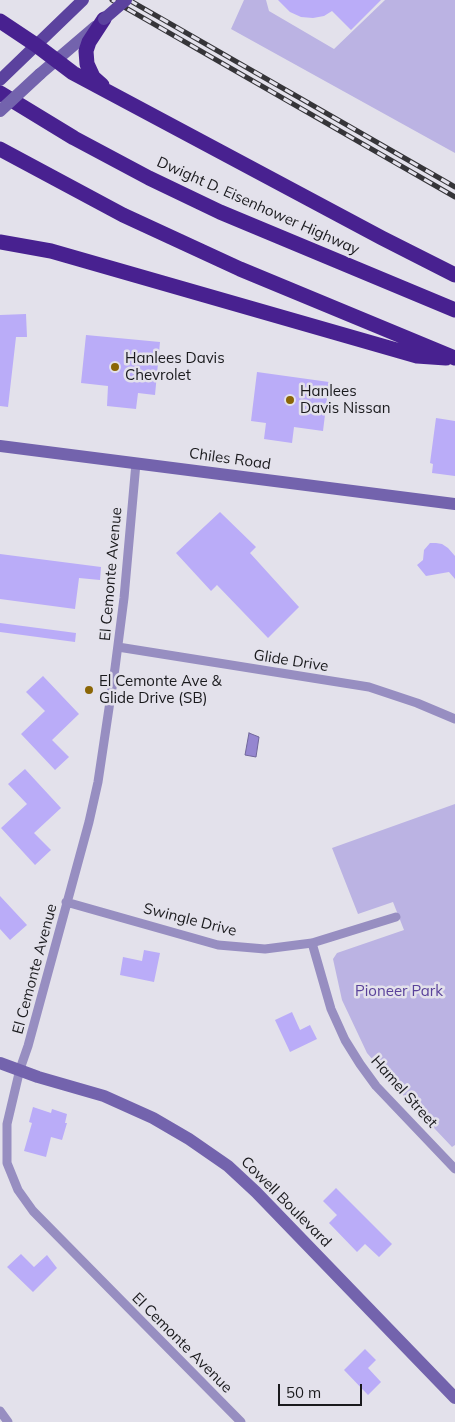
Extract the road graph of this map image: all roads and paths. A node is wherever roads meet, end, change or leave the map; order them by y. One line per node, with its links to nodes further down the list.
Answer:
1 (83, 0): 5 (main road)
2 (126, 0): 3 (main road, bridge)
3 (104, 19): 6 (highway)
4 (0, 21): 5 (highway)
5 (36, 45): 7 (highway); 8 (main road)
6 (80, 48): 7 (street); 10 (highway)
7 (55, 60): 10 (highway); 11 (street, bridge)
8 (0, 80)
9 (0, 93): 17 (highway, Dwight D. Eisenhower Highway)
10 (112, 94): 16 (highway)
11 (0, 111)
12 (0, 149): 14 (highway)
13 (0, 154): 14 (highway)
14 (27, 164): 18 (highway)
15 (0, 242): 18 (highway)
16 (455, 275)
17 (455, 310)
18 (455, 358)
19 (0, 446): 20 (street, Chiles Road)
20 (136, 463): 21 (street, Chiles Road); 22 (street, El Cemonte Avenue)
21 (455, 504)
22 (118, 647): 23 (street, Glide Drive); 24 (street, El Cemonte Avenue)
23 (455, 719)
24 (66, 902): 26 (street, Swingle Drive); 28 (street, El Cemonte Avenue)
25 (396, 917): 26 (street, Swingle Drive)
26 (312, 943): 29 (street, Hamel Street)
27 (0, 1063): 28 (street, Cowell Boulevard)
28 (20, 1069): 30 (street, Cowell Boulevard); 33 (street, El Cemonte Avenue)
29 (455, 1169)
30 (455, 1398)
31 (0, 1411): 32 (street)
32 (8, 1422)
33 (241, 1422)

